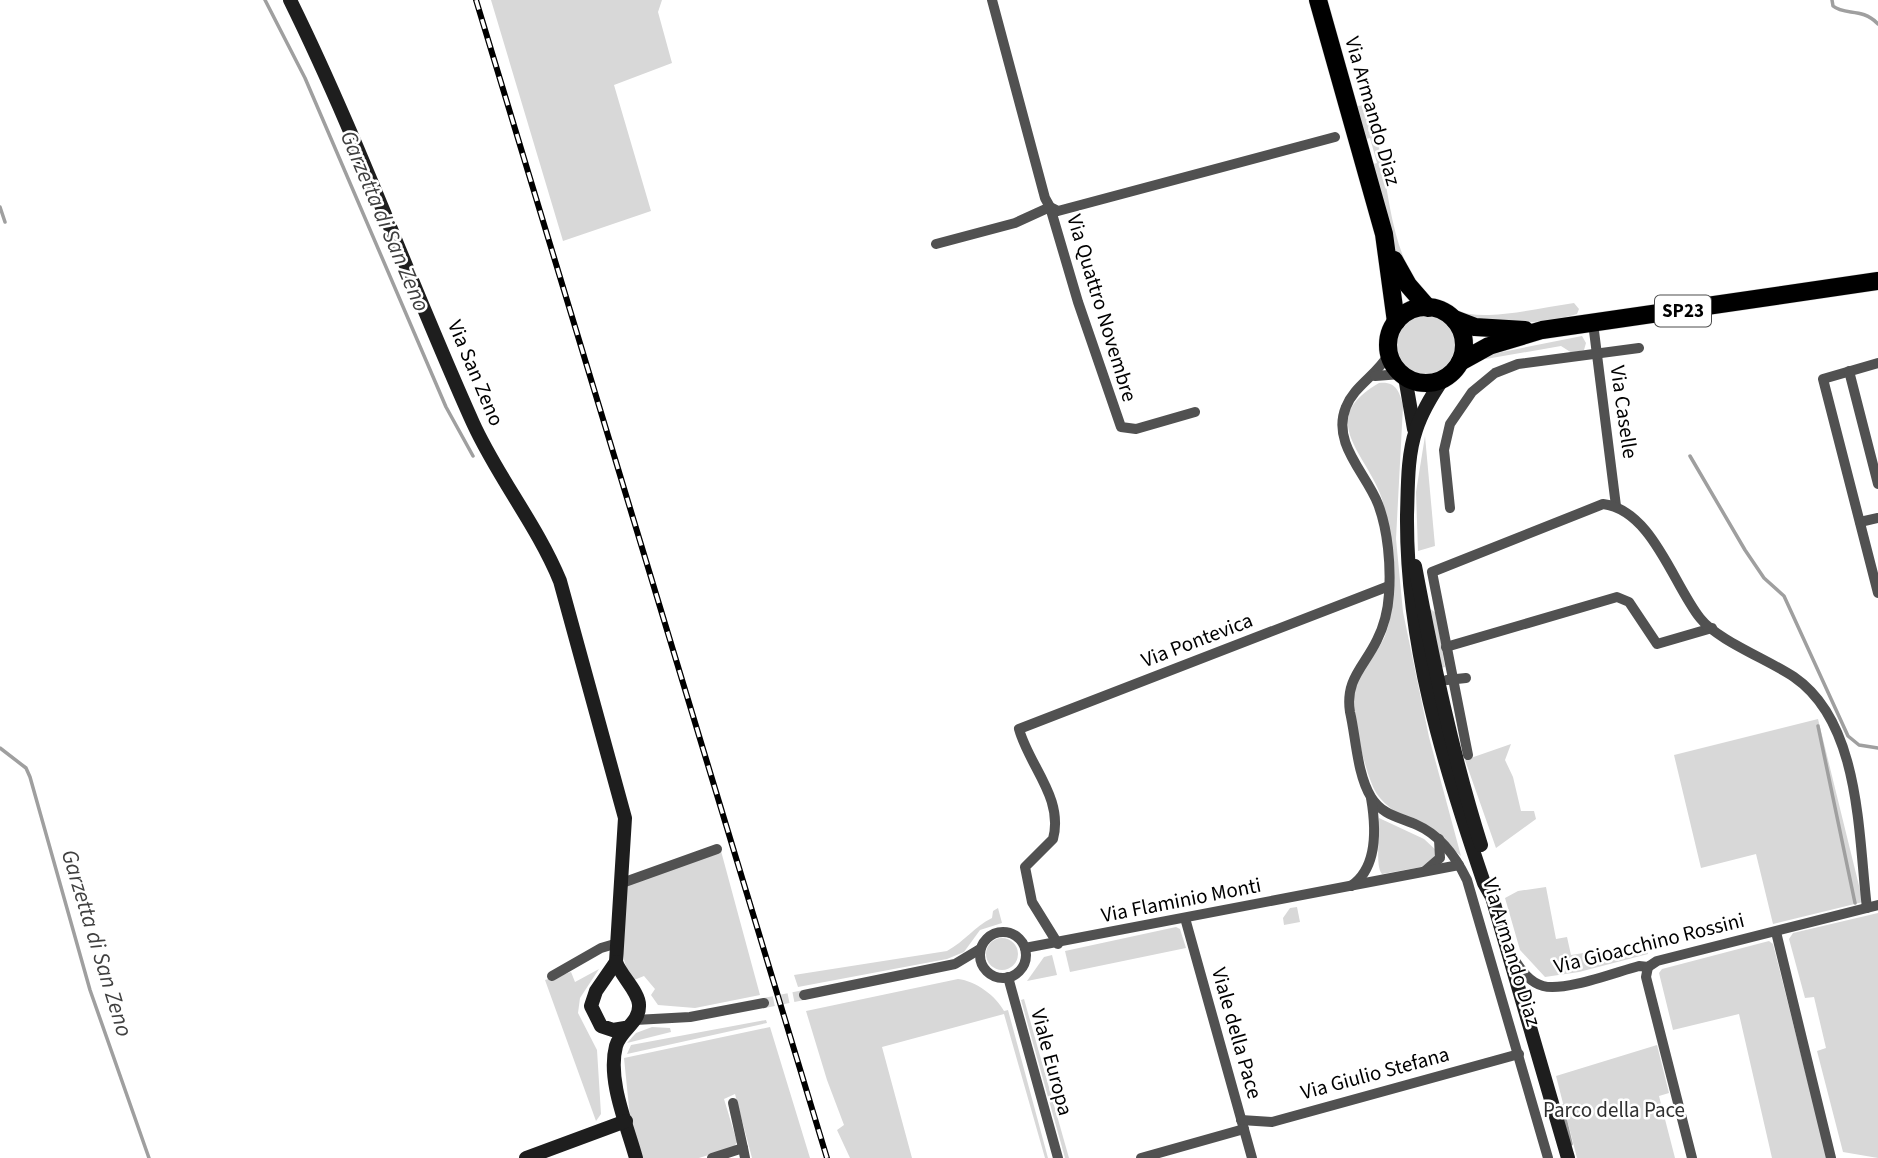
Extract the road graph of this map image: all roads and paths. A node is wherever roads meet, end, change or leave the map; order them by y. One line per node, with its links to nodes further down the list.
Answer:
1 (290, 0): 52 (street, Via San Zeno)
2 (992, 0): 5 (street, Via Quattro Novembre)
3 (1318, 0): 6 (main road, Via Armando Diaz)
4 (1335, 137): 5 (street, Via Quattro Novembre)
5 (1050, 207): 7 (street, Via Quattro Novembre); 25 (street, Via Quattro Novembre)
6 (1384, 234): 11 (main road, Via Armando Diaz); 13 (main road, Via Armando Diaz)
7 (936, 244)
8 (1878, 281): 10 (main road, SP23)
9 (1878, 291): 10 (main road, SP23)
10 (1823, 292): 14 (main road, SP23)
11 (1428, 307): 12 (main road); 13 (main road)
12 (1454, 320): 15 (main road, SP23); 19 (main road)
13 (1396, 322): 17 (main road)
14 (1593, 323): 15 (main road, SP23); 18 (street, Via Caselle)
15 (1542, 330): 19 (main road, SP23)
16 (1639, 348): 18 (street)
17 (1389, 354): 22 (main road); 23 (street)
18 (1597, 354): 28 (street, Via Caselle); 29 (street)
19 (1460, 362): 24 (main road)
20 (1878, 363): 21 (street)
21 (1849, 371): 27 (street); 31 (street)
22 (1403, 375): 23 (street); 24 (main road); 26 (street, Via Armando Diaz)
23 (1375, 376): 33 (street)
24 (1443, 379): 26 (street, Via Armando Diaz)
25 (1195, 412)
26 (1415, 434): 32 (street, Via Armando Diaz)
27 (1878, 484)
28 (1616, 506): 36 (street, Via Armando Diaz); 37 (street)
29 (1450, 508)
30 (1878, 518): 31 (street)
31 (1860, 522): 34 (street)
32 (1407, 523): 35 (street, Via Armando Diaz); 39 (street, Via Armando Diaz)
33 (1389, 586): 43 (street); 59 (street, Via Pontevica)
34 (1878, 593)
35 (1421, 596): 36 (street); 41 (street, Via Armando Diaz)
36 (1439, 608): 38 (street, Via Armando Diaz)
37 (1712, 628): 38 (street); 55 (street)
38 (1446, 647): 41 (street, Via Armando Diaz)
39 (1420, 662): 41 (street, Via Armando Diaz); 54 (street, Via Armando Diaz)
40 (1466, 678): 41 (street)
41 (1444, 681): 42 (street, Via Armando Diaz); 54 (street, Via Armando Diaz)
42 (1468, 755)
43 (1370, 796): 44 (street, Via Armando Diaz); 45 (street)
44 (1387, 813): 45 (street); 46 (street, Via Armando Diaz)
45 (1373, 817): 49 (street)
46 (1439, 839): 48 (street, Via Armando Diaz); 50 (street)
47 (717, 849): 52 (street)
48 (1459, 865): 50 (street, Via Flaminio Monti); 78 (street, Via Armando Diaz)
49 (1367, 869): 51 (street); 53 (street)
50 (1422, 873): 51 (street, Via Flaminio Monti)
51 (1383, 882): 53 (street, Via Flaminio Monti)
52 (622, 883): 58 (street, Via San Zeno)
53 (1345, 889): 56 (street, Via Flaminio Monti)
54 (1492, 897): 61 (street, Via Armando Diaz)
55 (1873, 907): 57 (street, Via Gioacchino Rossini)
56 (1185, 918): 59 (street, Via Flaminio Monti); 81 (street, Viale della Pace)
57 (1776, 932): 66 (street, Via Gioacchino Rossini); 92 (street, Via Gioacchino Rossini)
58 (618, 943): 63 (street, Via San Zeno); 67 (street)
59 (1058, 944): 60 (street, Via Flaminio Monti)
60 (1025, 948): 62 (street); 68 (street)
61 (1507, 948): 66 (street, Via Gioacchino Rossini); 90 (street, Via Armando Diaz)
62 (980, 949): 64 (street); 65 (street)
63 (616, 962): 69 (street); 70 (street)
64 (955, 964): 65 (street); 71 (street)
65 (983, 967): 68 (street)
66 (1648, 967): 91 (street)
67 (552, 976)
68 (1008, 977): 86 (street, Viale Europa)
69 (627, 985): 70 (street); 72 (street)
70 (601, 986): 76 (street)
71 (804, 995)
72 (639, 999): 74 (street); 75 (street)
73 (764, 1003): 74 (street)
74 (662, 1016): 75 (street)
75 (630, 1024): 76 (street); 77 (street)
76 (601, 1026): 77 (street)
77 (615, 1049): 80 (street)
78 (1519, 1054): 81 (street, Via Giulio Stefana); 89 (street, Via Armando Diaz)
79 (733, 1103): 82 (street)
80 (626, 1121): 83 (street); 84 (street)
81 (1243, 1124): 87 (street, Via Giulio Stefana); 88 (street, Viale della Pace)
82 (744, 1153): 85 (street)
83 (526, 1158)
84 (636, 1158)
85 (712, 1158)
86 (1058, 1158)
87 (1141, 1158)
88 (1252, 1158)
89 (1548, 1158)
90 (1568, 1158)
91 (1692, 1158)
92 (1832, 1158)

